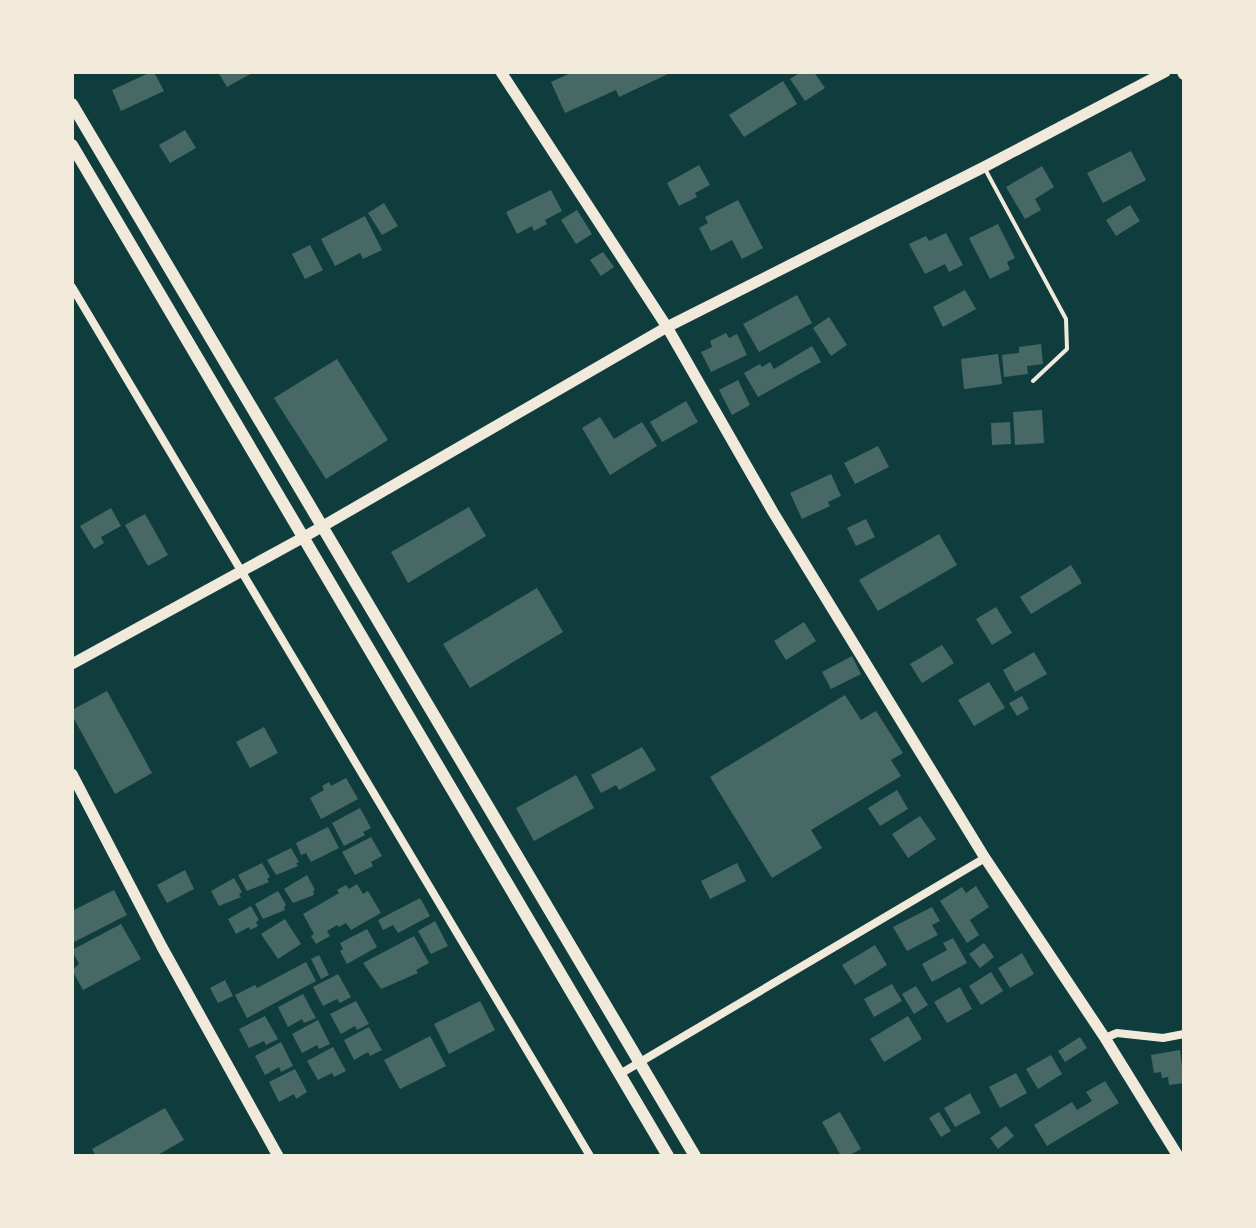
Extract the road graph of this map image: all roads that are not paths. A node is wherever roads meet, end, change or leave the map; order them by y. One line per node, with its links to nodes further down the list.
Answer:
1 (501, 72): 7 (street)
2 (1165, 72): 5 (street)
3 (72, 104): 9 (main road)
4 (72, 145): 10 (main road)
5 (984, 167): 7 (street); 8 (lane)
6 (72, 287): 11 (street)
7 (667, 327): 9 (street); 14 (street)
8 (1033, 381)
9 (323, 525): 10 (street); 17 (main road)
10 (304, 537): 11 (street); 18 (main road)
11 (240, 571): 12 (street); 20 (street)
12 (72, 664)
13 (72, 774): 19 (street)
14 (985, 858): 16 (street); 17 (street)
15 (1184, 1034): 16 (street)
16 (1105, 1038): 23 (street)
17 (640, 1063): 18 (street); 22 (main road)
18 (620, 1074): 21 (main road)
19 (278, 1156)
20 (590, 1156)
21 (668, 1156)
22 (695, 1156)
23 (1178, 1156)

